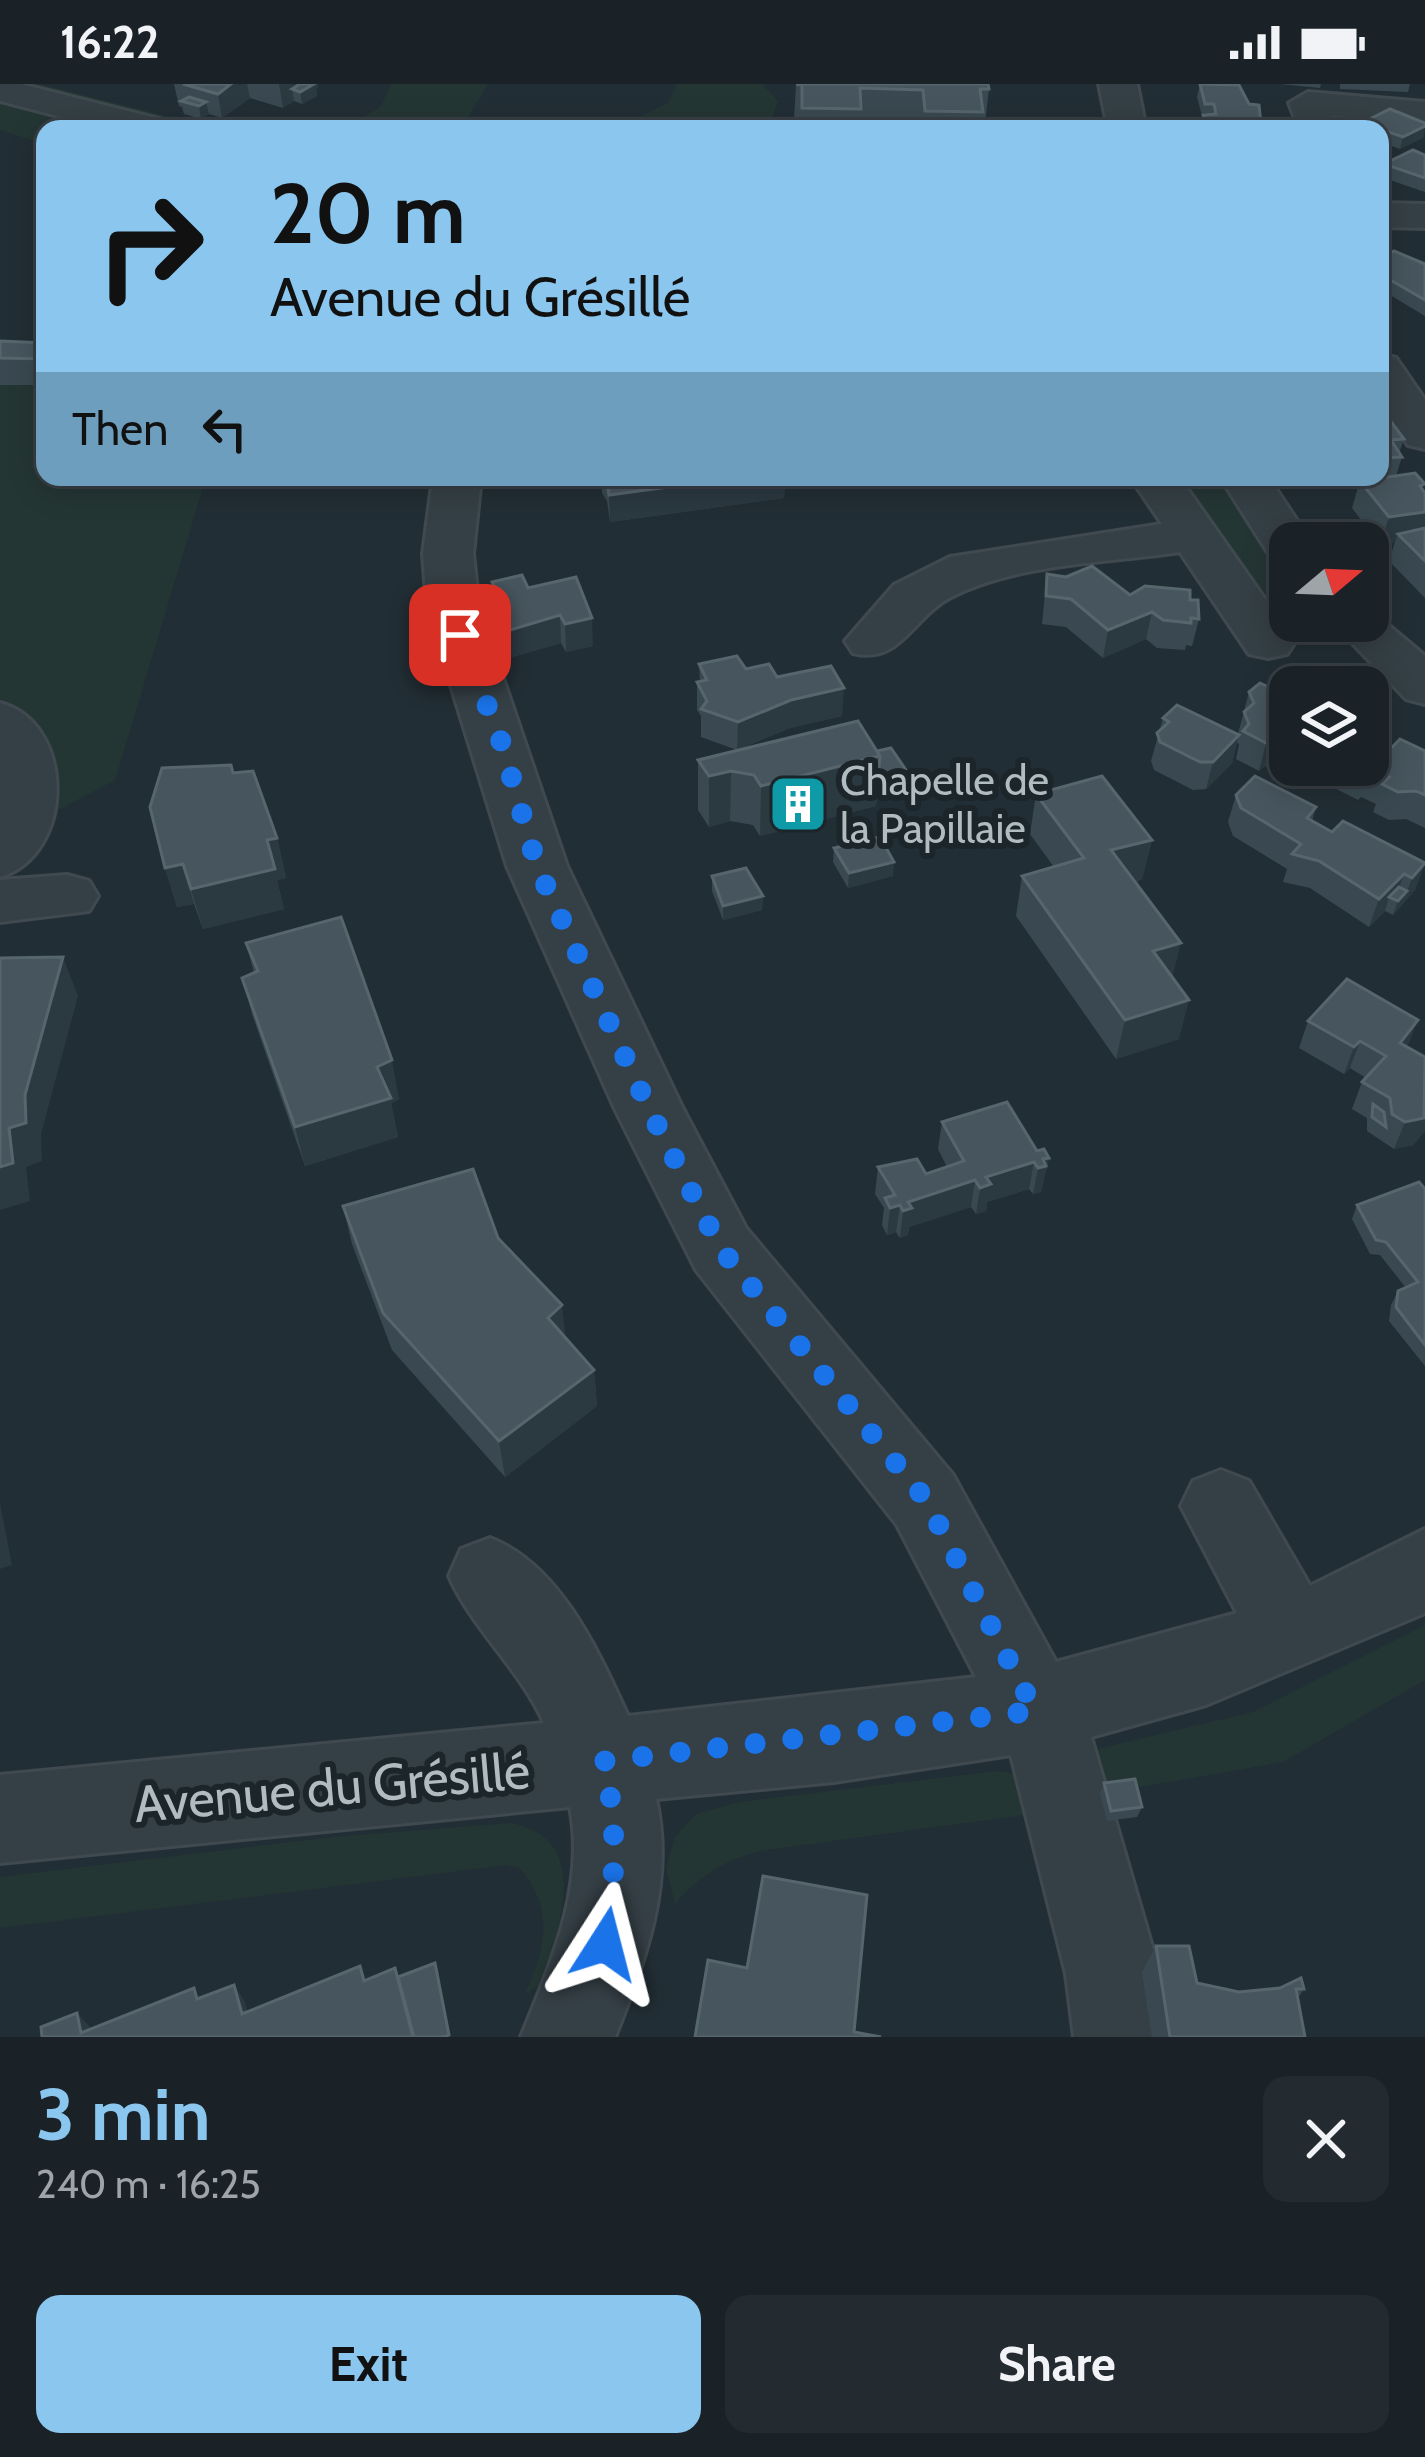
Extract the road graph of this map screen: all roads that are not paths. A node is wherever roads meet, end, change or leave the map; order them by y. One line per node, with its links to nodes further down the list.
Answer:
1 (1118, 84): 5 (street)
2 (0, 89): 4 (street)
3 (1421, 112): 6 (street)
4 (119, 120)
5 (1125, 120)
6 (1314, 120)
7 (1389, 214): 8 (street)
8 (1425, 216)
9 (1389, 381): 10 (street)
10 (1425, 434)
11 (456, 486): 28 (street)
12 (1160, 486): 15 (street)
13 (1250, 486): 14 (street)
14 (1273, 522)
15 (1191, 535): 16 (street); 17 (street)
16 (872, 641)
17 (1268, 642)
18 (1379, 642): 19 (street)
19 (1425, 687)
20 (0, 721): 21 (street)
21 (0, 856)
22 (67, 896): 23 (street)
23 (0, 901)
24 (1221, 1506): 27 (street)
25 (1425, 1567): 27 (street, Avenue du Grésillé)
26 (490, 1576): 29 (street)
27 (1292, 1633): 28 (street, Avenue du Grésillé)
28 (1035, 1711): 29 (street, Avenue du Grésillé); 32 (street)
29 (604, 1761): 30 (street, Avenue du Grésillé); 31 (street)
30 (0, 1819)
31 (568, 2037)
32 (1121, 2037)

